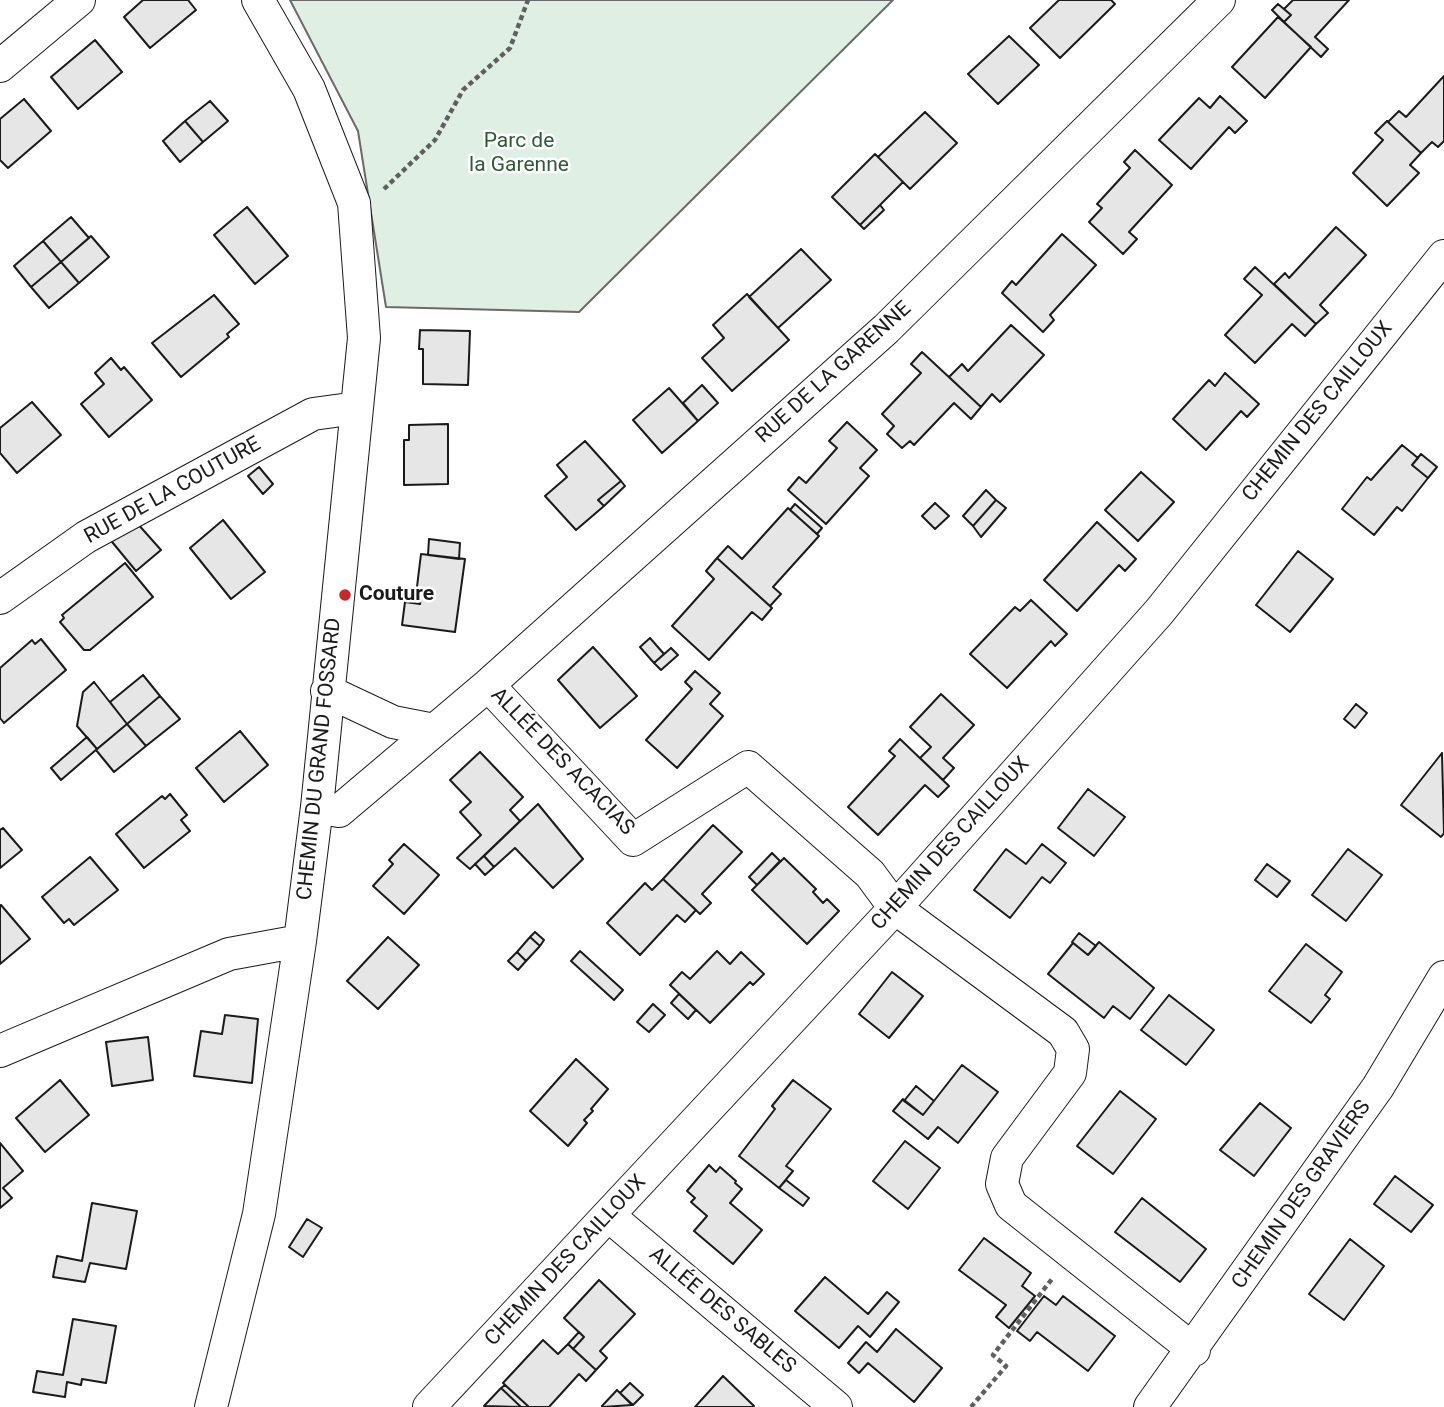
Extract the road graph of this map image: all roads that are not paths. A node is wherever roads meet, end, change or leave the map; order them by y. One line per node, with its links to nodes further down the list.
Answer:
1 (79, 0): 4 (street)
2 (258, 0): 6 (street, CHEMIN DU GRAND FOSSARD)
3 (1219, 0): 8 (street, RUE DE LA GARENNE)
4 (0, 66)
5 (1444, 256): 12 (street, CHEMIN DES CAILLOUX)
6 (357, 408): 7 (street, RUE DE LA COUTURE); 9 (street, CHEMIN DU GRAND FOSSARD)
7 (0, 598)
8 (488, 685): 10 (street, RUE DE LA GARENNE); 12 (street, ALLÉE DES ACACIAS)
9 (327, 691): 10 (street); 11 (street, CHEMIN DU GRAND FOSSARD)
10 (434, 730): 11 (street, RUE DE LA GARENNE)
11 (317, 807): 13 (street, CHEMIN DU GRAND FOSSARD)
12 (895, 908): 16 (street, CHEMIN DES CAILLOUX); 17 (street)
13 (300, 941): 15 (street); 18 (street, CHEMIN DU GRAND FOSSARD)
14 (1444, 976): 17 (street, CHEMIN DES GRAVIERS)
15 (0, 1051)
16 (609, 1216): 19 (street, CHEMIN DES CAILLOUX); 20 (street, ALLÉE DES SABLES)
17 (1194, 1350): 21 (street, CHEMIN DES GRAVIERS)
18 (211, 1407)
19 (429, 1407)
20 (836, 1407)
21 (1150, 1407)

